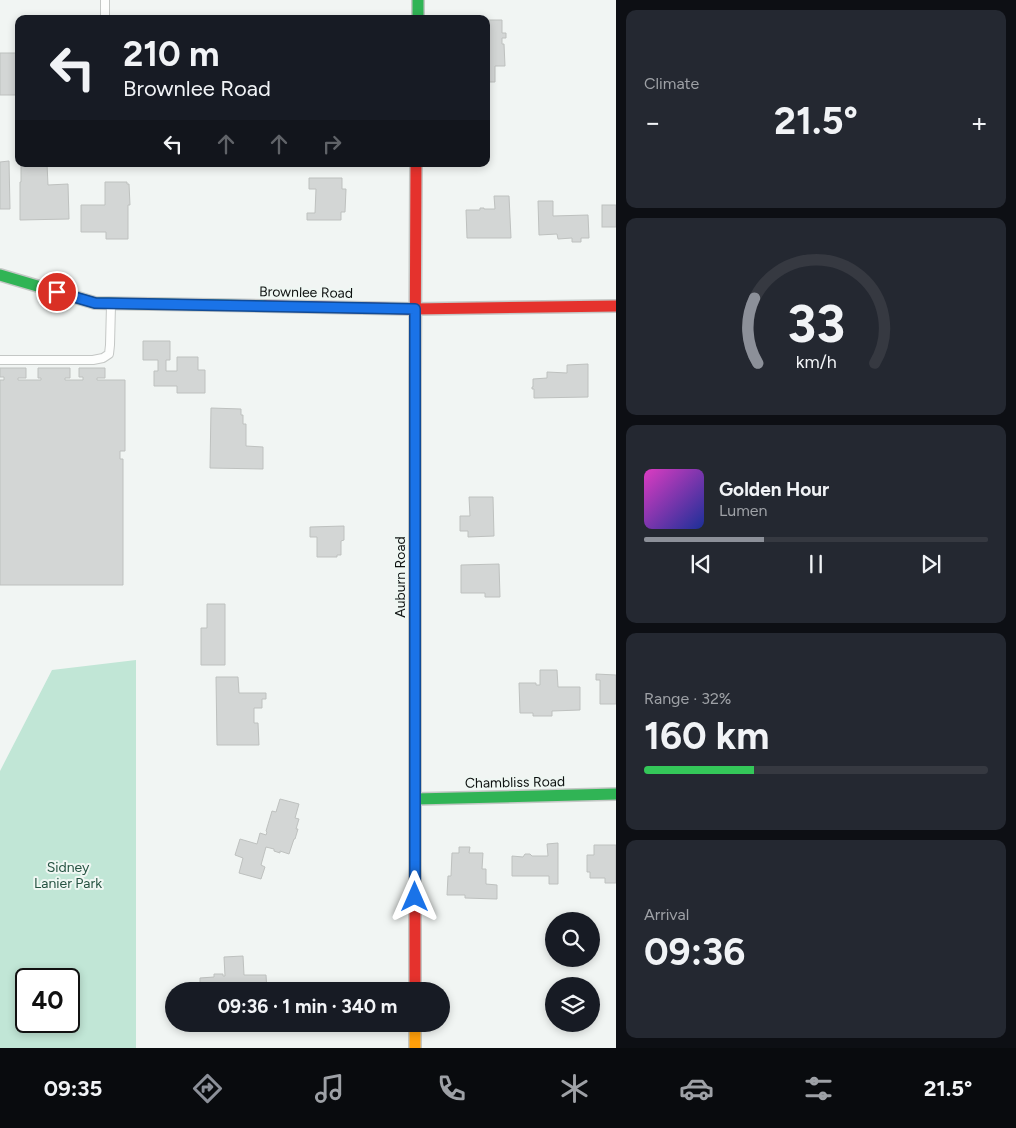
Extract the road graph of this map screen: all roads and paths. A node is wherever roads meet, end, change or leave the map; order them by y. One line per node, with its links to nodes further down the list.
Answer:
1 (105, 0): 3 (lane)
2 (418, 0): 4 (street)
3 (105, 15)
4 (418, 15)
5 (416, 167): 9 (street, Auburn Road)
6 (0, 275): 7 (street, Brownlee Road)
7 (111, 303): 9 (street, Brownlee Road); 10 (lane)
8 (616, 306): 9 (street, Brownlee Road)
9 (415, 309): 12 (street, Auburn Road)
10 (0, 360)
11 (616, 794): 12 (street, Chambliss Road)
12 (415, 799): 13 (street, Auburn Road)
13 (415, 982)
14 (415, 1032): 15 (street)
15 (415, 1048)

